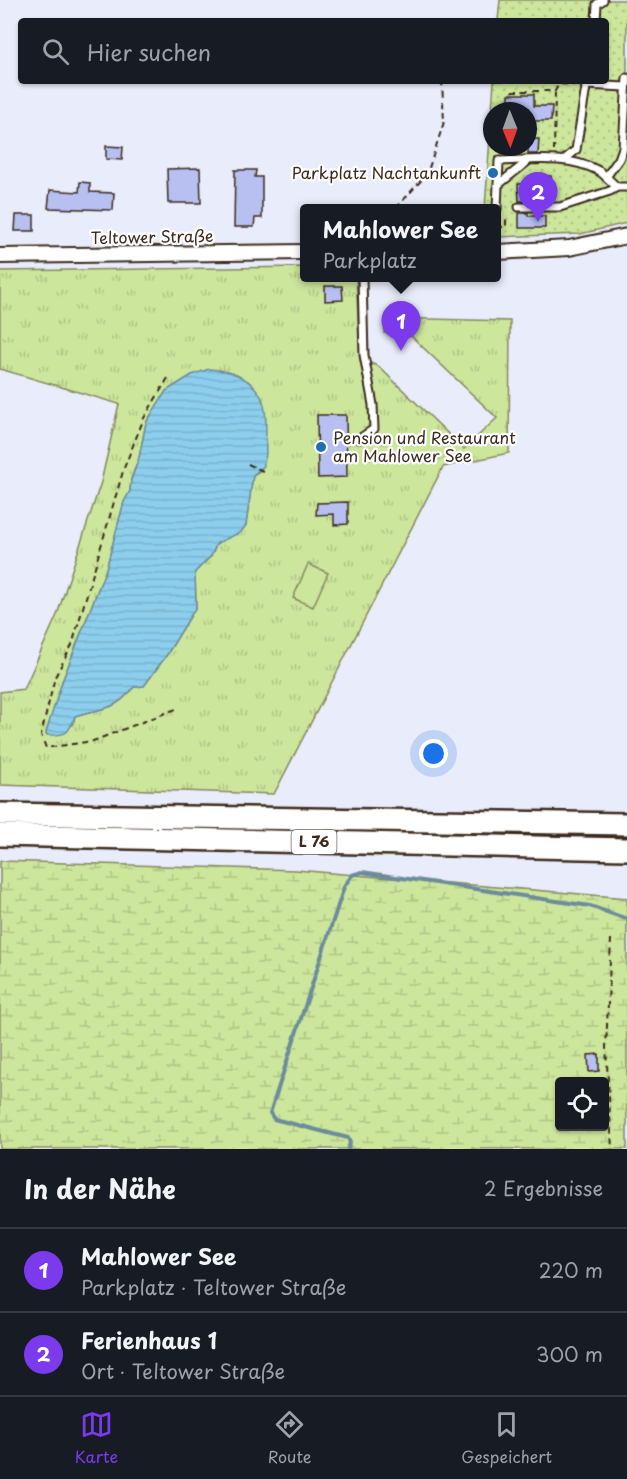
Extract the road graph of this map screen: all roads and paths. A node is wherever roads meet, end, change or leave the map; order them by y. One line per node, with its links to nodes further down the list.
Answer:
1 (603, 0): 2 (lane)
2 (596, 18)
3 (627, 78): 8 (lane)
4 (442, 84): 19 (path)
5 (559, 84): 10 (path)
6 (586, 84): 14 (lane)
7 (596, 84): 8 (lane)
8 (626, 87): 11 (lane)
9 (512, 91): 10 (path)
10 (555, 91): 12 (path)
11 (626, 107): 15 (lane)
12 (554, 153)
13 (528, 160): 14 (lane); 16 (lane); 16 (lane)
14 (564, 160): 15 (lane)
15 (606, 177): 17 (lane)
16 (498, 185): 20 (lane)
17 (617, 187): 18 (lane); 21 (lane)
18 (627, 187)
19 (400, 204)
20 (497, 204)
21 (519, 207)
22 (506, 216): 23 (path)
23 (501, 227)
24 (627, 236): 26 (street)
25 (300, 252): 27 (street, Teltower Straße)
26 (501, 252)
27 (0, 256)
28 (362, 282): 30 (lane)
29 (168, 378): 33 (path)
30 (359, 439)
31 (248, 464): 32 (path)
32 (265, 472)
33 (176, 709)
34 (0, 814): 35 (main road, L 76)
35 (627, 824)
36 (0, 835): 37 (main road, L 76)
37 (627, 849)
38 (611, 939): 39 (path)
39 (612, 1149)

